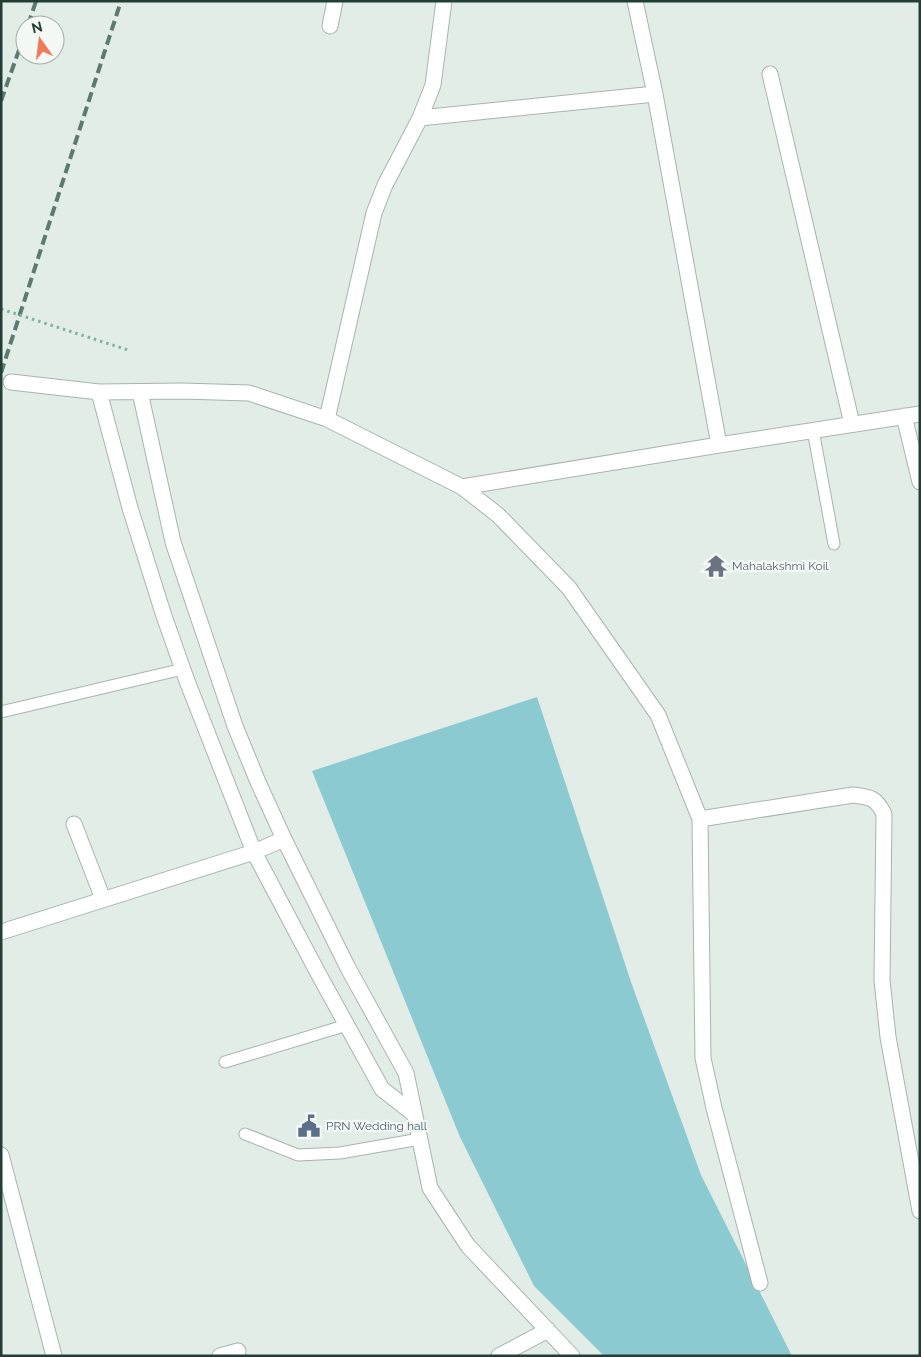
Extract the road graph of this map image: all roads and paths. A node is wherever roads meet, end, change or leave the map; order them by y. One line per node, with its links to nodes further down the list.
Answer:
1 (335, 1): 4 (street)
2 (444, 1): 7 (street)
3 (635, 1): 6 (street)
4 (330, 26)
5 (770, 74): 16 (street)
6 (655, 94): 7 (street); 18 (street)
7 (420, 118): 15 (street)
8 (1, 310): 9 (path, bridge)
9 (128, 350)
10 (11, 382): 11 (street)
11 (99, 392): 12 (street); 22 (street)
12 (140, 392): 15 (street); 26 (street)
13 (920, 414): 14 (street)
14 (904, 416): 16 (street); 19 (street)
15 (327, 419): 20 (street)
16 (852, 424): 17 (street)
17 (813, 430): 18 (street); 21 (lane)
18 (719, 444): 20 (street)
19 (920, 482)
20 (462, 487): 24 (street)
21 (834, 544)
22 (183, 669): 23 (lane); 27 (street)
23 (1, 712)
24 (700, 819): 36 (street); 37 (street)
25 (74, 824): 28 (street)
26 (284, 839): 27 (street); 32 (street)
27 (254, 852): 28 (street); 30 (street)
28 (104, 899): 29 (street)
29 (1, 932)
30 (347, 1025): 31 (lane); 32 (street)
31 (225, 1062)
32 (414, 1114): 34 (street)
33 (245, 1134): 34 (lane)
34 (420, 1139): 38 (street)
35 (1, 1155): 40 (street)
36 (920, 1211)
37 (760, 1282)
38 (548, 1330): 42 (street); 43 (street)
39 (238, 1351): 41 (street)
40 (54, 1356)
41 (220, 1356)
42 (499, 1356)
43 (572, 1356)

